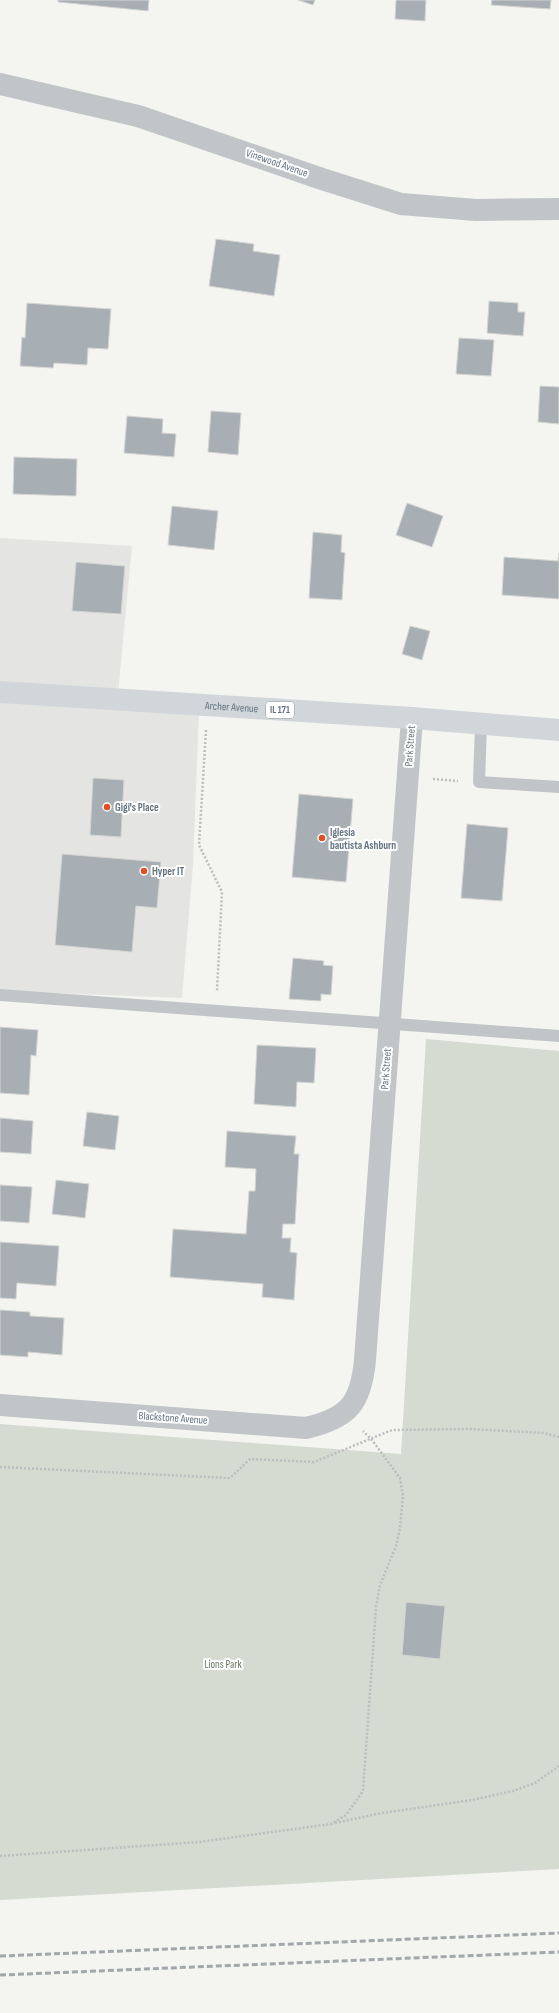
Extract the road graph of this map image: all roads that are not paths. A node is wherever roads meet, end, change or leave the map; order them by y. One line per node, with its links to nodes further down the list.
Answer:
1 (0, 84): 2 (street, Vinewood Avenue)
2 (559, 209)
3 (0, 692): 4 (main road, Archer Avenue / IL 171)
4 (412, 718): 5 (main road, Archer Avenue / IL 171); 9 (street, Park Street)
5 (481, 724): 6 (main road, Archer Avenue / IL 171); 7 (lane)
6 (559, 730)
7 (559, 787)
8 (0, 995): 9 (lane)
9 (390, 1024): 10 (lane); 12 (street, Park Street)
10 (559, 1036)
11 (0, 1405): 12 (street, Blackstone Avenue)
12 (343, 1413)

